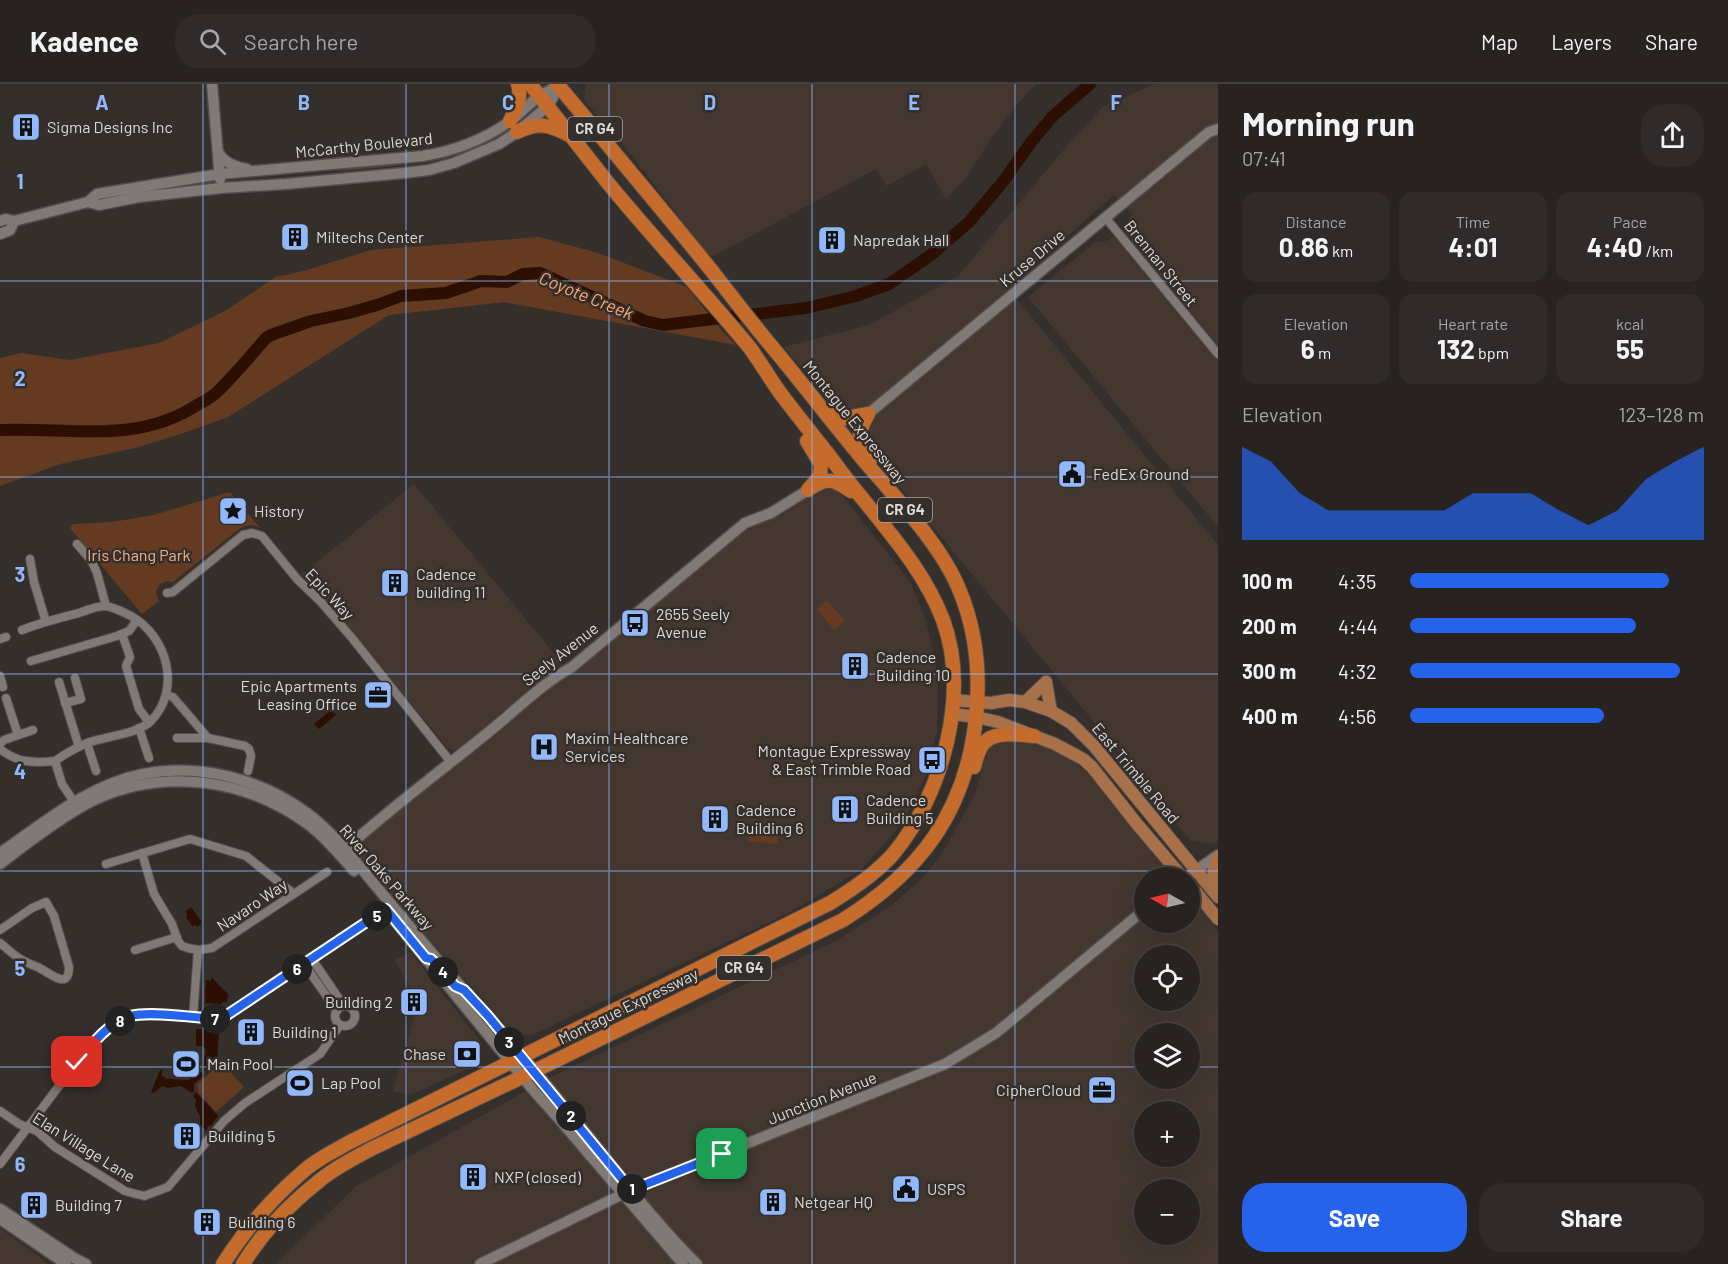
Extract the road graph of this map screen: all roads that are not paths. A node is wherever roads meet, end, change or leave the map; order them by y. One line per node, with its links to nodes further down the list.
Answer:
1 (212, 84): 9 (street)
2 (518, 84): 6 (highway)
3 (530, 84): 5 (highway, Montague Expressway / CR G4)
4 (559, 85): 5 (street, McCarthy Boulevard); 20 (highway, Montague Expressway / CR G4)
5 (544, 101): 6 (street, McCarthy Boulevard); 8 (highway, Montague Expressway / CR G4)
6 (513, 126): 8 (highway); 10 (street, McCarthy Boulevard); 12 (street, McCarthy Boulevard)
7 (1218, 129): 14 (street, Kruse Drive)
8 (573, 137): 19 (highway, Montague Expressway / CR G4)
9 (218, 151): 10 (street); 11 (street)
10 (256, 171): 11 (street, McCarthy Boulevard)
11 (220, 174): 12 (street); 13 (street, McCarthy Boulevard)
12 (221, 188): 13 (street, McCarthy Boulevard)
13 (88, 202): 16 (street, McCarthy Boulevard)
14 (1105, 218): 18 (street, Brennan Street); 21 (street, Kruse Drive)
15 (0, 221): 16 (street, McCarthy Boulevard)
16 (15, 221): 17 (street, McCarthy Boulevard)
17 (0, 234)
18 (1218, 354)
19 (781, 394): 22 (highway); 23 (highway, Montague Expressway / CR G4)
20 (821, 409): 21 (highway); 24 (highway, Montague Expressway / CR G4)
21 (868, 414): 24 (highway)
22 (808, 490): 23 (highway); 61 (street, Seely Avenue)
23 (860, 497): 45 (highway, Montague Expressway / CR G4)
24 (898, 501): 35 (highway, Montague Expressway / CR G4)
25 (77, 544): 28 (street)
26 (30, 559): 30 (street)
27 (167, 593): 61 (street, Epic Way)
28 (106, 606): 29 (street); 30 (street)
29 (138, 620): 32 (street); 39 (street)
30 (46, 621): 31 (street)
31 (22, 630)
32 (122, 634): 33 (street); 48 (street)
33 (31, 661)
34 (0, 675): 38 (street)
35 (978, 676): 41 (main road, East Trimble Road); 42 (highway, Montague Expressway / CR G4)
36 (75, 678): 44 (street)
37 (59, 682): 44 (street)
38 (3, 687)
39 (166, 695): 48 (street); 54 (street)
40 (6, 698): 51 (street)
41 (1009, 700): 42 (main road, East Trimble Road); 43 (main road, East Trimble Road)
42 (978, 702): 45 (main road, East Trimble Road); 47 (highway, Montague Expressway / CR G4)
43 (1025, 702): 46 (main road, East Trimble Road); 46 (main road)
44 (65, 703): 57 (street)
45 (953, 707): 47 (main road, East Trimble Road); 96 (highway, Montague Expressway / CR G4)
46 (1051, 711): 73 (main road, East Trimble Road)
47 (976, 717): 52 (main road, East Trimble Road); 64 (highway, Montague Expressway / CR G4)
48 (150, 722): 49 (street)
49 (139, 728): 55 (street); 59 (street)
50 (33, 730): 51 (street)
51 (18, 735): 56 (street)
52 (1034, 736): 64 (highway); 72 (main road, East Trimble Road)
53 (177, 738): 54 (street)
54 (208, 738): 63 (street)
55 (87, 743): 57 (street); 62 (street)
56 (0, 744)
57 (79, 747): 60 (street)
58 (0, 749): 60 (street)
59 (149, 758)
60 (55, 761): 65 (street)
61 (450, 761): 66 (street, Seely Avenue)
62 (96, 771)
63 (248, 771)
64 (956, 796): 97 (highway, Montague Expressway / CR G4)
65 (76, 805): 66 (street, River Oaks Parkway); 67 (street, River Oaks Parkway); 70 (street, River Oaks Parkway)
66 (342, 852): 81 (street, River Oaks Parkway)
67 (0, 853)
68 (142, 853): 71 (street); 78 (street); 85 (street)
69 (1218, 856): 74 (street); 77 (main road)
70 (0, 864)
71 (106, 864)
72 (1174, 867)
73 (1194, 867)
74 (1200, 867)
75 (327, 872): 78 (street, Navaro Way)
76 (1200, 875): 79 (main road, East Trimble Road)
77 (1218, 888)
78 (294, 894): 88 (street, Navaro Way)
79 (1218, 897)
80 (1200, 898): 83 (main road)
81 (389, 907): 89 (street, River Oaks Parkway); 90 (street); 92 (street, River Oaks Parkway)
82 (1134, 918): 101 (street, Junction Avenue)
83 (1218, 920)
84 (0, 930): 86 (street)
85 (177, 937): 87 (street); 88 (street)
86 (0, 943)
87 (135, 950)
88 (198, 950): 94 (street)
89 (426, 958): 92 (street); 96 (street, River Oaks Parkway)
90 (312, 959): 91 (street); 93 (street)
91 (304, 964): 93 (street); 94 (street)
92 (464, 990): 96 (street, River Oaks Parkway)
93 (340, 1008): 95 (street); 95 (street)
94 (193, 1017): 99 (street)
95 (340, 1025): 99 (street, Elan Village Lane)
96 (516, 1058): 97 (street); 106 (highway, Montague Expressway / CR G4)
97 (528, 1074): 101 (street); 107 (highway, Montague Expressway / CR G4)
98 (0, 1111): 99 (street, Elan Village Lane)
99 (28, 1127): 100 (street)
100 (0, 1164)
101 (627, 1192): 108 (street, Junction Avenue); 109 (street); 110 (street)
102 (0, 1209): 105 (street)
103 (0, 1219): 104 (street)
104 (66, 1264)
105 (86, 1264)
106 (223, 1264)
107 (243, 1264)
108 (480, 1264)
109 (683, 1264)
110 (697, 1264)

